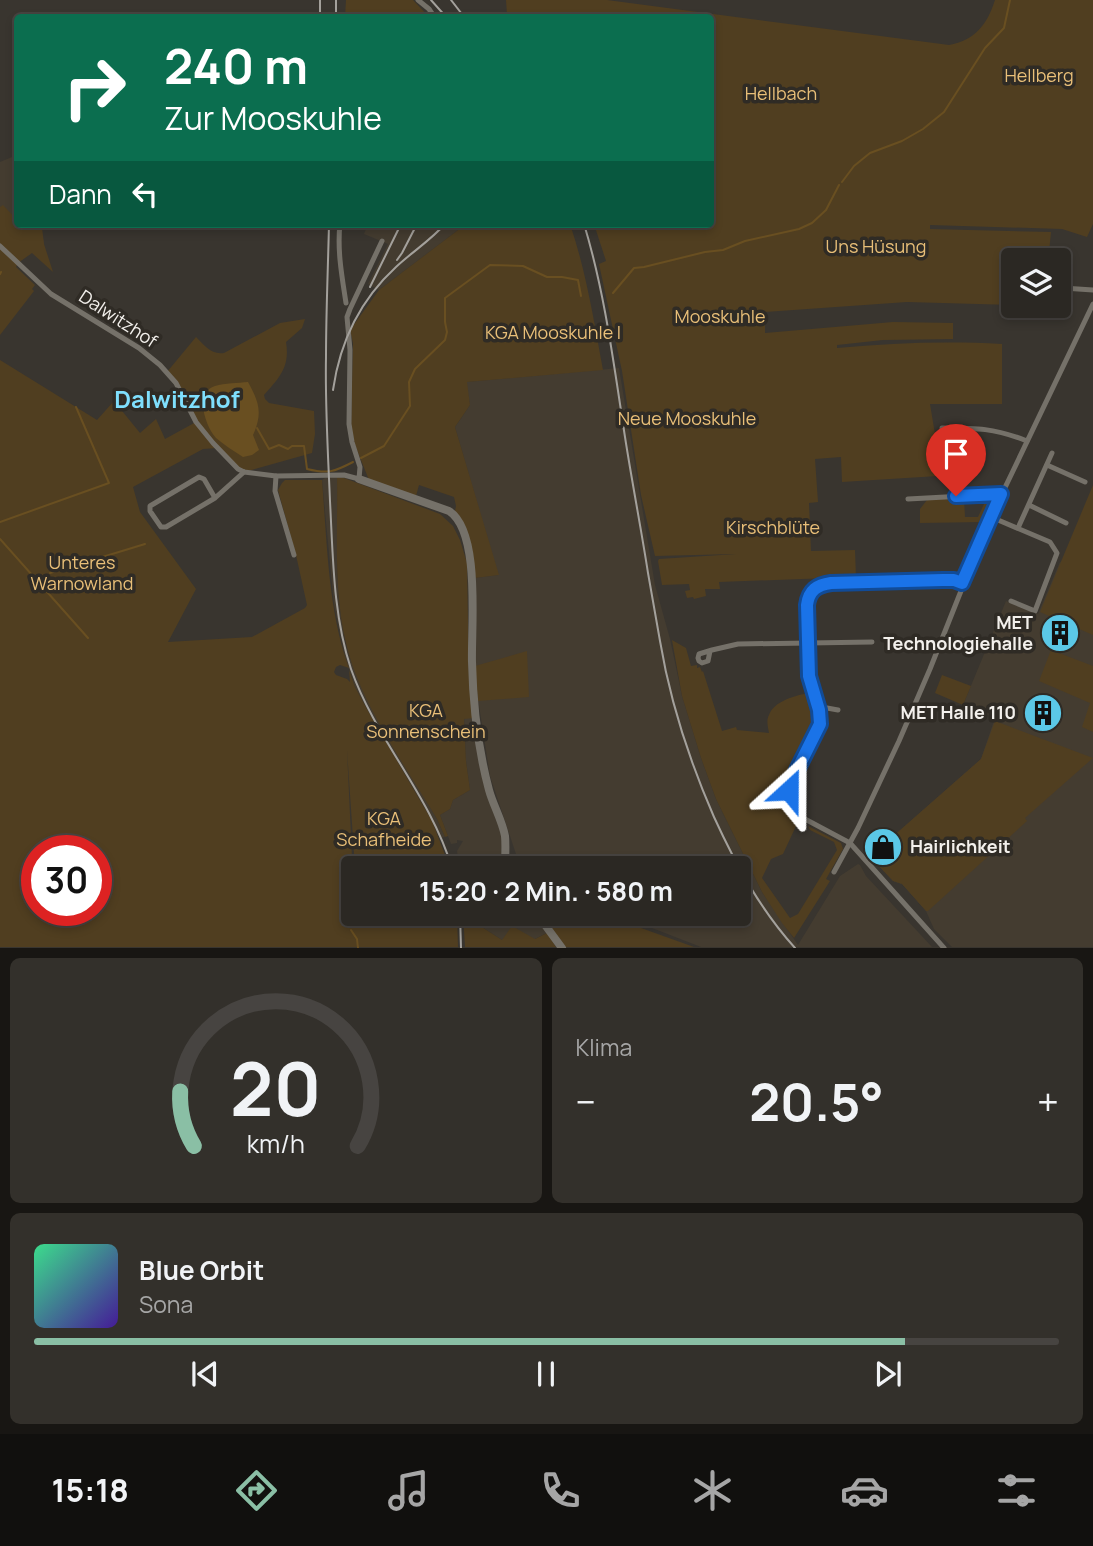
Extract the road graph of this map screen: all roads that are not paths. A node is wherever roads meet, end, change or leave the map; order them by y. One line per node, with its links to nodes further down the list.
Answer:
1 (418, 0): 2 (street)
2 (432, 14)
3 (340, 228): 8 (street)
4 (382, 242): 16 (street)
5 (0, 246): 14 (street, Dalwitzhof)
6 (1071, 289): 7 (street)
7 (1093, 290)
8 (346, 303)
9 (1093, 304): 11 (street)
10 (942, 428): 11 (street)
11 (1027, 441): 18 (street)
12 (1052, 453): 13 (street)
13 (1047, 465): 17 (street); 21 (street)
14 (244, 472): 15 (street); 19 (street)
15 (276, 476): 16 (street); 25 (street)
16 (359, 479): 34 (street)
17 (1085, 482)
18 (1001, 494): 20 (street); 22 (street)
19 (215, 498): 19 (street)
20 (908, 499)
21 (1028, 505): 23 (street); 24 (street)
22 (991, 517): 24 (street); 26 (street)
23 (1066, 523)
24 (1018, 528): 27 (street)
25 (294, 555)
26 (962, 583): 29 (street); 33 (street)
27 (1011, 601)
28 (872, 642): 29 (street)
29 (808, 644): 30 (street); 31 (street)
30 (710, 651)
31 (819, 710): 32 (street); 33 (street)
32 (838, 710)
33 (850, 843): 35 (street); 38 (street)
34 (505, 856)
35 (834, 872)
36 (546, 926): 37 (street)
37 (562, 947)
38 (944, 947)

